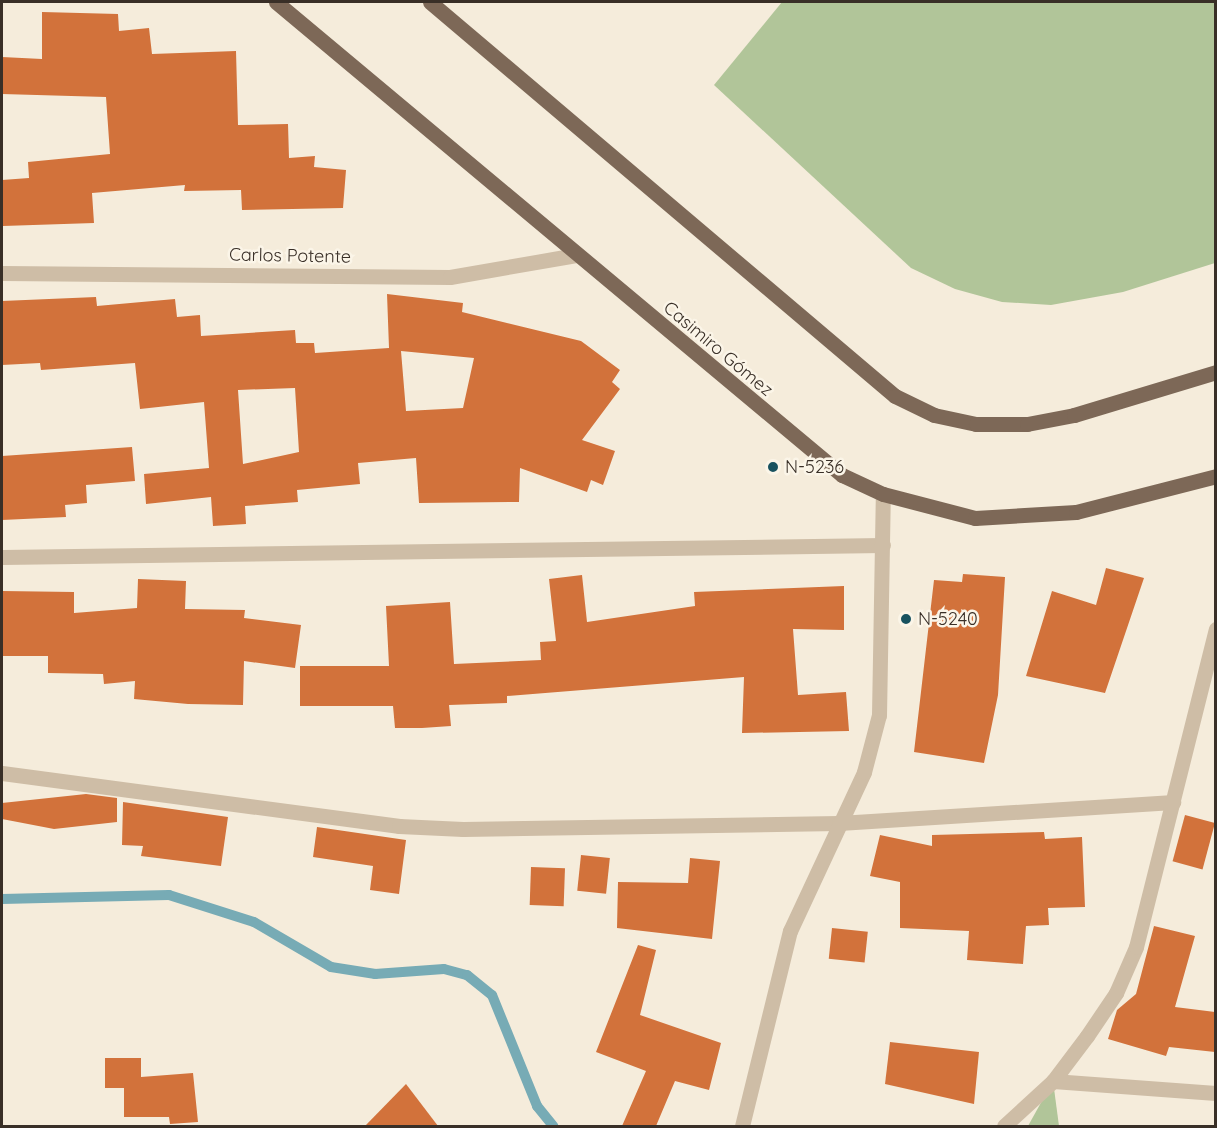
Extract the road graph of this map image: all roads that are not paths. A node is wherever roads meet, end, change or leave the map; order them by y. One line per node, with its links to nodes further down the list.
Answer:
1 (276, 2): 3 (main road, Casimiro Gómez)
2 (430, 2): 5 (main road)
3 (576, 255): 4 (street, Carlos Potente); 7 (main road, Casimiro Gómez)
4 (2, 273)
5 (1215, 372)
6 (1215, 476): 7 (main road, Casimiro Gómez)
7 (883, 494): 8 (street)
8 (883, 545): 9 (street); 13 (street)
9 (2, 557)
10 (1215, 629): 12 (street)
11 (2, 773): 13 (street)
12 (1173, 802): 13 (street); 14 (street)
13 (838, 823): 16 (street)
14 (1053, 1081): 15 (street); 17 (street)
15 (1215, 1093)
16 (742, 1126)
17 (1004, 1126)

